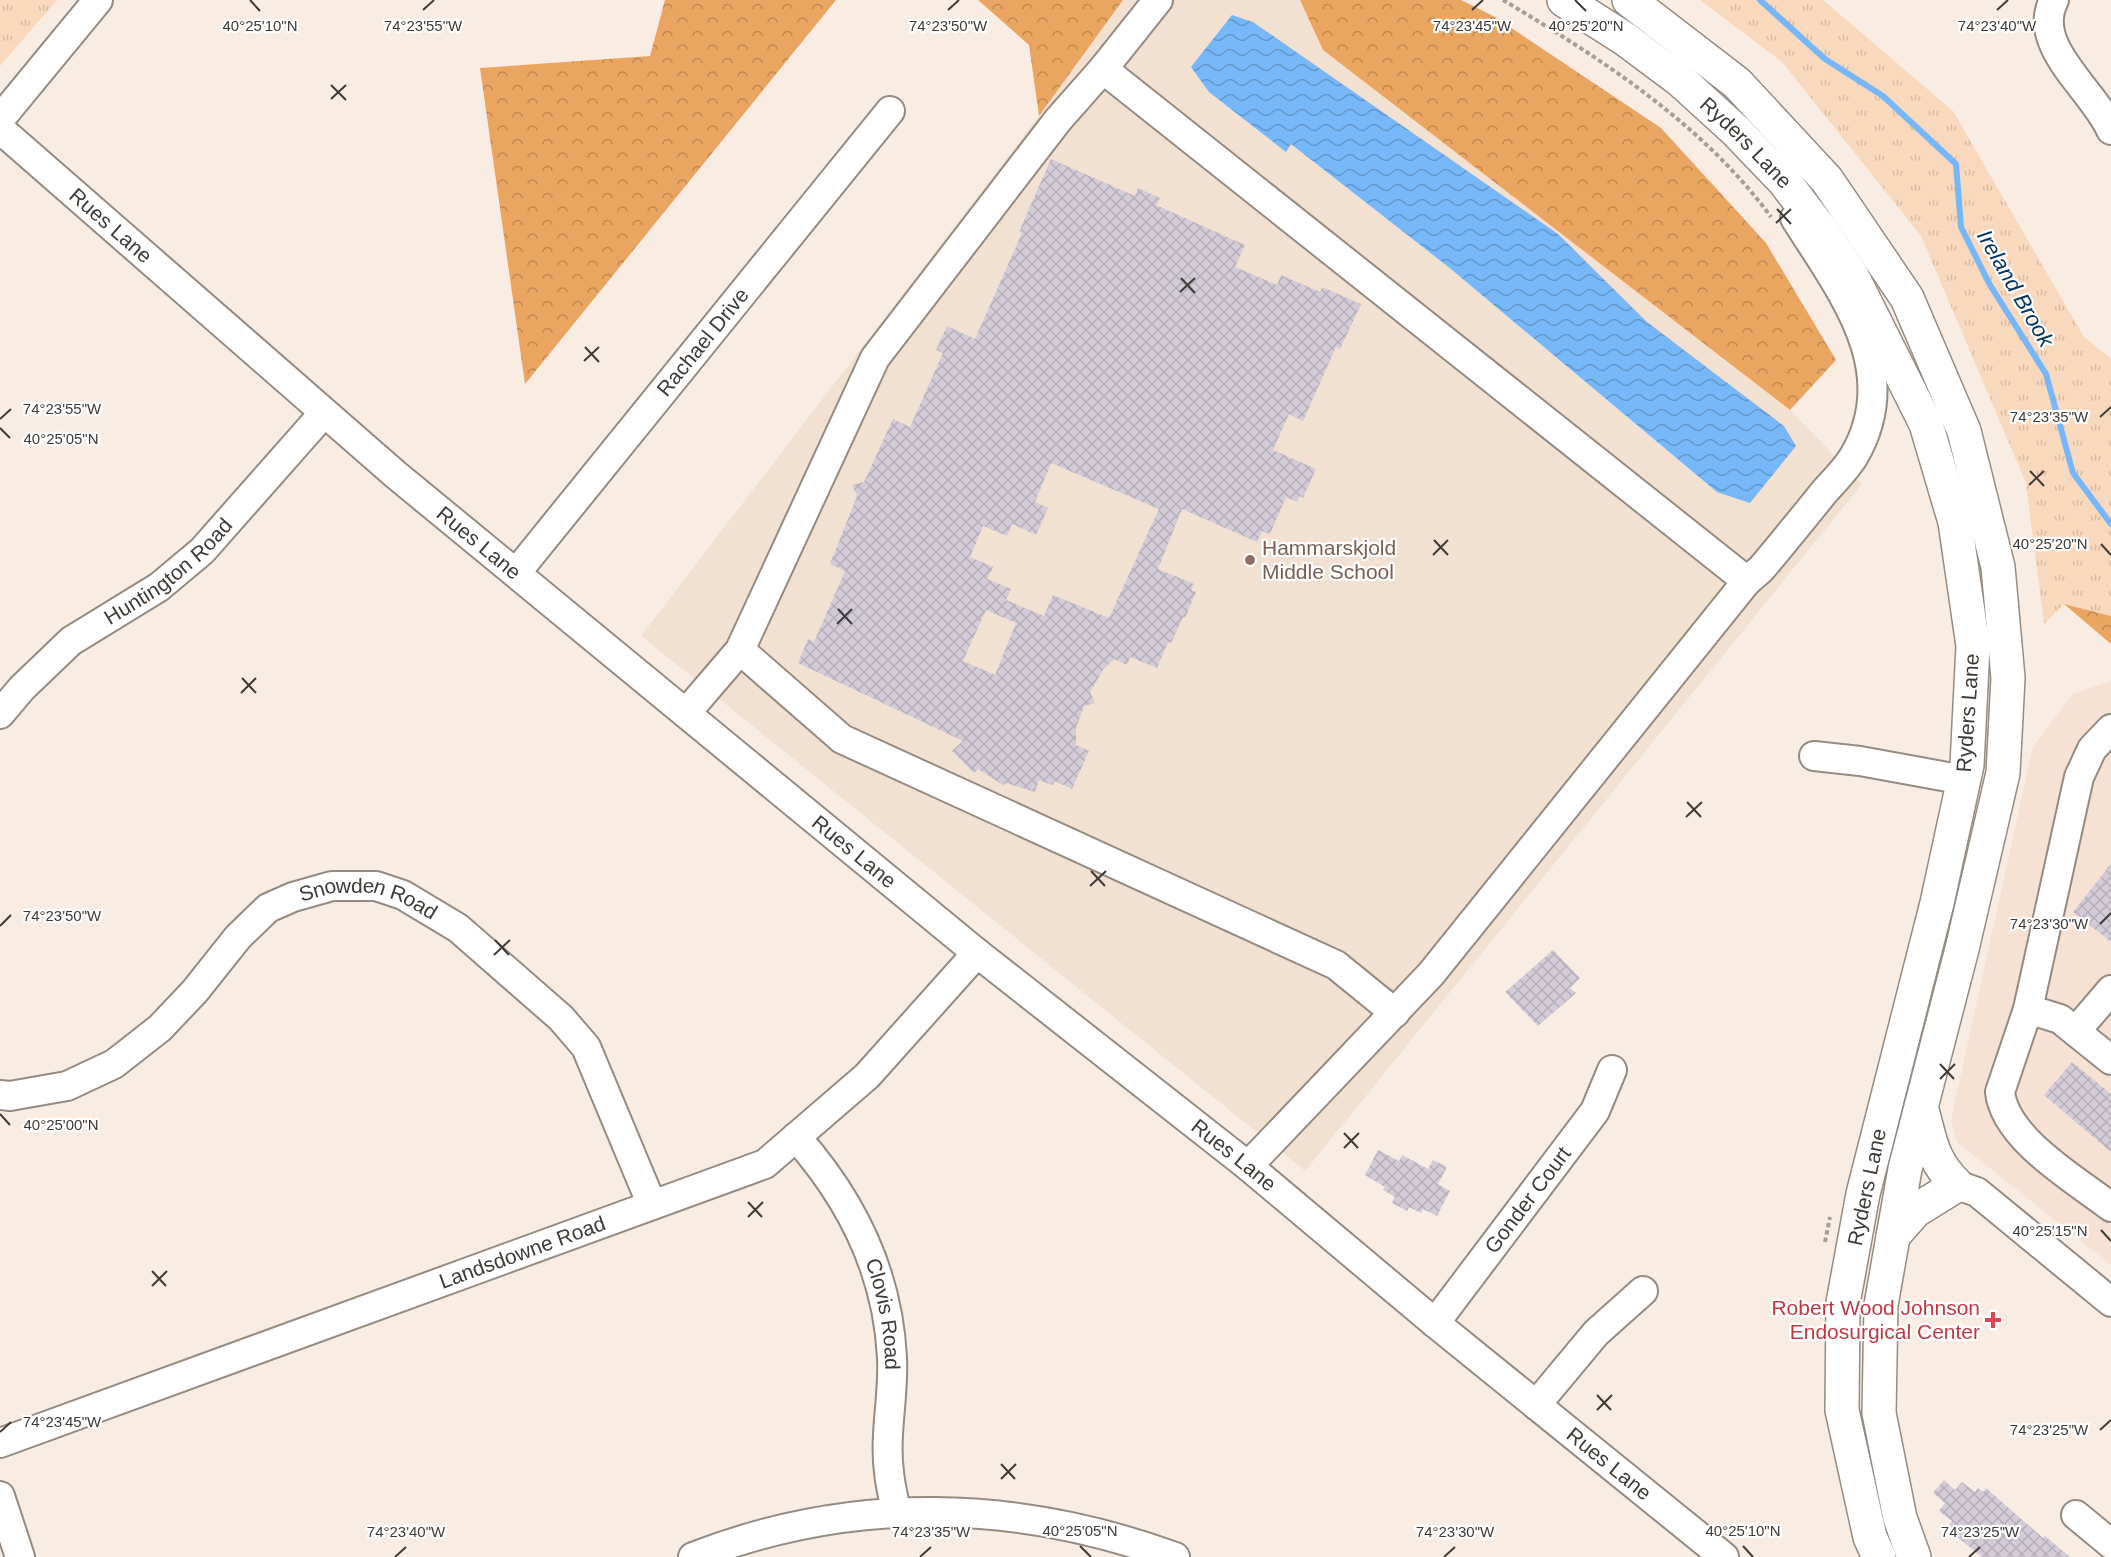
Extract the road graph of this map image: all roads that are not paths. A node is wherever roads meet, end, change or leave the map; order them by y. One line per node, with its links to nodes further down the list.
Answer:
1 (98, 0): 9 (street)
2 (1158, 0): 6 (street)
3 (1564, 0): 7 (main road, Ryders Lane)
4 (1629, 0): 29 (main road, Ryders Lane)
5 (2054, 0): 11 (street)
6 (1103, 69): 14 (street); 15 (street)
7 (1680, 80): 14 (street); 20 (main road, Ryders Lane)
8 (890, 111): 13 (street, Rachael Drive)
9 (0, 119)
10 (0, 129): 12 (street, Rues Lane)
11 (2111, 130)
12 (323, 414): 13 (street, Rues Lane); 17 (street, Huntington Road)
13 (516, 573): 16 (street, Rues Lane)
14 (1747, 581): 24 (street)
15 (740, 650): 16 (street); 24 (street)
16 (686, 713): 21 (street, Rues Lane)
17 (0, 714)
18 (2111, 729): 23 (street)
19 (1814, 756): 20 (street)
20 (1964, 780): 49 (main road, Ryders Lane)
21 (977, 953): 30 (street, Landsdowne Road); 31 (street, Rues Lane)
22 (2111, 990): 25 (street)
23 (2028, 1009): 25 (street); 34 (street)
24 (1395, 1013): 31 (street)
25 (2076, 1031): 26 (street)
26 (2111, 1060)
27 (1612, 1070): 38 (street, Gonder Court)
28 (0, 1095): 33 (street, Snowden Road)
29 (1922, 1106): 32 (main road); 35 (main road, Ryders Lane)
30 (796, 1137): 33 (street, Landsdowne Road); 42 (street, Clovis Road)
31 (1248, 1166): 38 (street, Rues Lane)
32 (1956, 1185): 35 (main road); 37 (street)
33 (652, 1205): 40 (street, Landsdowne Road)
34 (2111, 1207)
35 (1893, 1236): 50 (main road, Ryders Lane)
36 (1643, 1291): 39 (street)
37 (2111, 1302)
38 (1436, 1323): 39 (street, Rues Lane)
39 (1536, 1405): 48 (street, Rues Lane)
40 (0, 1443)
41 (0, 1496): 46 (street)
42 (896, 1512): 45 (street); 47 (street)
43 (2076, 1515): 44 (street)
44 (2111, 1544)
45 (1164, 1555)
46 (20, 1557)
47 (693, 1557)
48 (1724, 1557)
49 (1879, 1557)
50 (1914, 1557)

